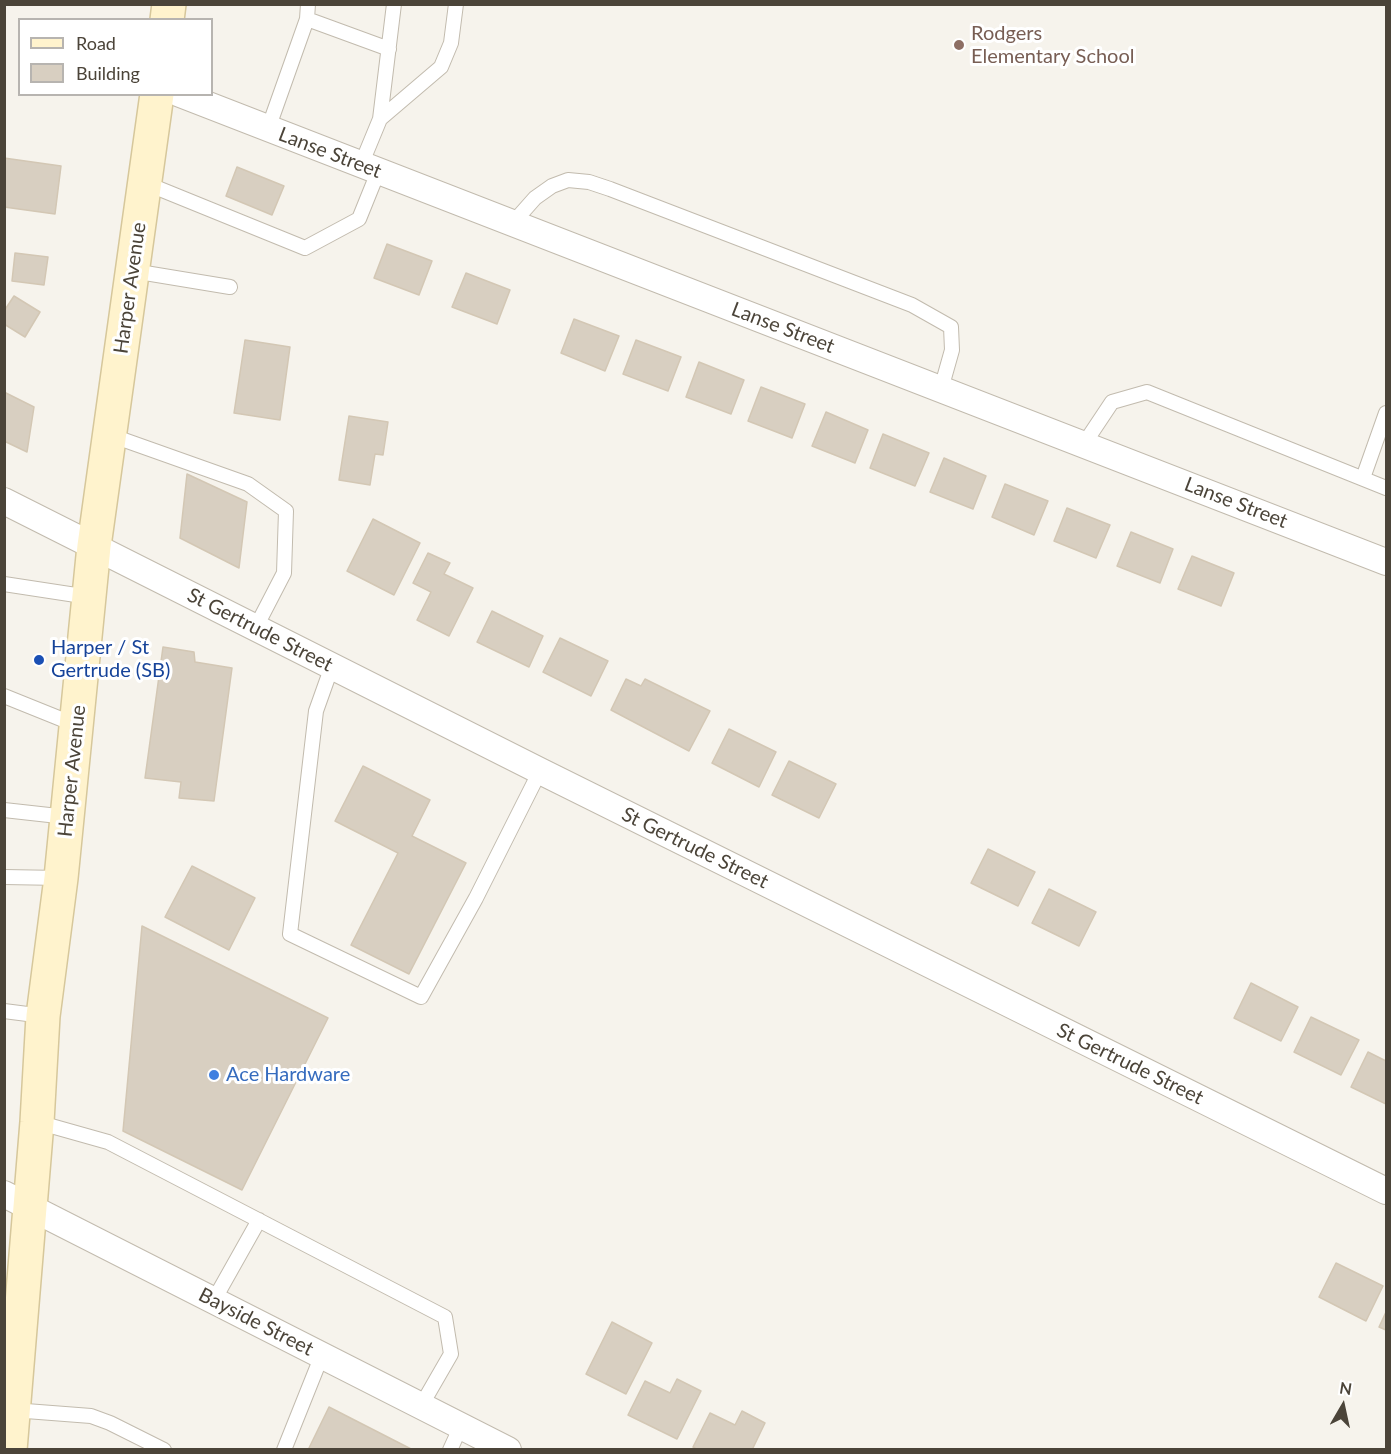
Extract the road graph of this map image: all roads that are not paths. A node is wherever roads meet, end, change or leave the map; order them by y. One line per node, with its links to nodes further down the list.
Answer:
1 (308, 4): 4 (lane)
2 (394, 4): 5 (lane)
3 (456, 4): 8 (lane)
4 (307, 19): 5 (lane); 9 (lane)
5 (389, 49): 8 (lane)
6 (158, 96): 11 (main road, Harper Avenue)
7 (185, 96): 9 (street, Lanse Street)
8 (380, 119): 10 (lane)
9 (267, 129): 10 (street, Lanse Street)
10 (369, 169): 11 (lane); 12 (street, Lanse Street)
11 (145, 183): 13 (main road, Harper Avenue)
12 (512, 224): 15 (street, Lanse Street); 15 (lane)
13 (133, 271): 14 (lane); 17 (main road, Harper Avenue)
14 (230, 287)
15 (941, 389): 18 (street, Lanse Street)
16 (1386, 413): 19 (lane)
17 (110, 435): 22 (main road, Harper Avenue); 26 (lane)
18 (1084, 444): 19 (lane); 23 (street, Lanse Street)
19 (1363, 478): 20 (lane)
20 (1386, 488)
21 (4, 501): 22 (street, St Gertrude Street)
22 (94, 546): 25 (main road, Harper Avenue); 26 (street, St Gertrude Street)
23 (1386, 562)
24 (4, 584): 25 (lane)
25 (89, 597): 29 (main road, Harper Avenue)
26 (256, 627): 27 (street, St Gertrude Street)
27 (332, 666): 30 (street, St Gertrude Street); 30 (lane)
28 (4, 696): 29 (lane)
29 (76, 725): 32 (main road, Harper Avenue)
30 (540, 771): 38 (street, St Gertrude Street)
31 (4, 810): 32 (lane)
32 (67, 817): 34 (main road, Harper Avenue)
33 (4, 877): 34 (lane)
34 (61, 878): 36 (main road, Harper Avenue)
35 (4, 1011): 36 (lane)
36 (43, 1016): 37 (main road, Harper Avenue)
37 (37, 1122): 39 (main road, Harper Avenue); 40 (lane)
38 (1386, 1191)
39 (16, 1200): 41 (street, Bayside Street); 42 (main road, Harper Avenue)
40 (259, 1220): 41 (lane); 44 (lane)
41 (214, 1300): 43 (street, Bayside Street)
42 (12, 1328): 45 (main road, Harper Avenue)
43 (322, 1355): 44 (street, Bayside Street); 49 (lane)
44 (421, 1406): 46 (street, Bayside Street)
45 (13, 1410): 47 (main road, Harper Avenue); 48 (lane)
46 (461, 1426): 50 (lane); 51 (street, Bayside Street)
47 (10, 1449)
48 (164, 1449)
49 (284, 1449)
50 (450, 1449)
51 (508, 1449)

